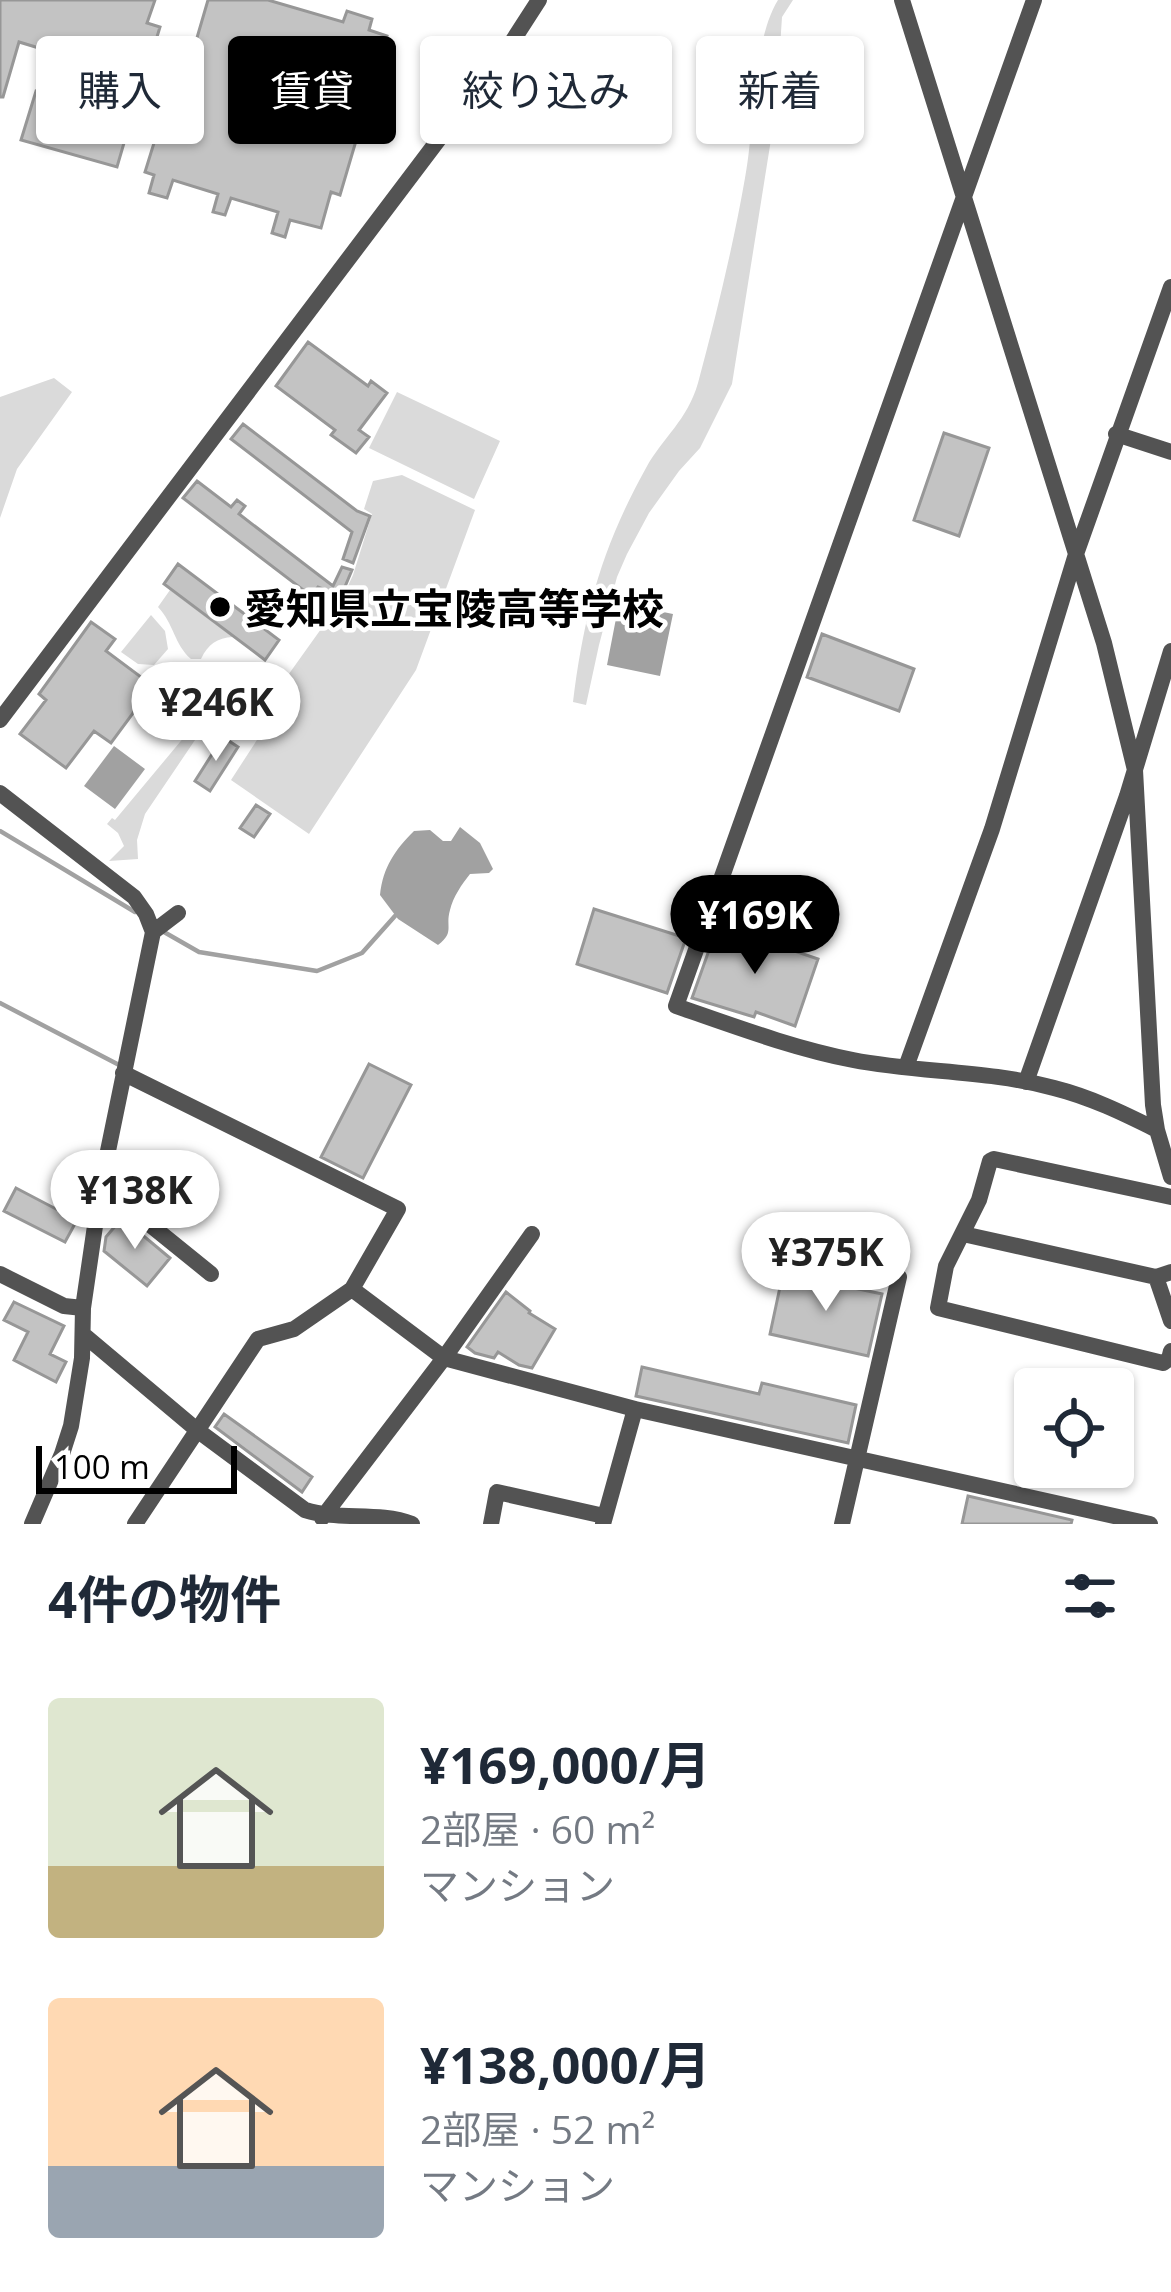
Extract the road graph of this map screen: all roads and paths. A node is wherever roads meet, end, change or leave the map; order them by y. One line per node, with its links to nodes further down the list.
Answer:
1 (539, 0): 10 (street)
2 (902, 0): 4 (street)
3 (1034, 0): 4 (street)
4 (965, 194): 8 (street); 15 (street)
5 (1171, 287): 6 (street)
6 (1116, 434): 7 (street); 8 (street)
7 (1171, 452)
8 (1076, 554): 11 (street); 15 (street)
9 (1171, 651): 11 (street)
10 (0, 720)
11 (1135, 770): 17 (street); 18 (street)
12 (0, 793): 14 (street)
13 (178, 913): 14 (street)
14 (153, 932): 16 (street)
15 (906, 1067): 17 (street)
16 (123, 1073): 20 (street); 28 (street)
17 (1026, 1082): 18 (street)
18 (1156, 1130): 19 (street)
19 (1171, 1177)
20 (101, 1185): 25 (street); 29 (street)
21 (1171, 1198): 23 (street)
22 (532, 1234): 33 (street)
23 (962, 1234): 26 (street); 32 (street)
24 (0, 1274): 29 (street)
25 (211, 1274)
26 (1163, 1274): 30 (street)
27 (899, 1277): 36 (street)
28 (352, 1289): 33 (street); 35 (street)
29 (83, 1308): 31 (street)
30 (1171, 1321)
31 (84, 1335): 35 (street); 40 (street)
32 (1171, 1351)
33 (444, 1358): 34 (street); 38 (street)
34 (634, 1409): 36 (street); 39 (street)
35 (196, 1430): 38 (street); 41 (street)
36 (857, 1459): 37 (street); 44 (street)
37 (1080, 1517): 45 (street)
38 (321, 1520): 42 (street)
39 (603, 1520): 43 (street)
40 (32, 1524)
41 (135, 1524)
42 (412, 1524)
43 (491, 1524)
44 (842, 1524)
45 (1150, 1524)

